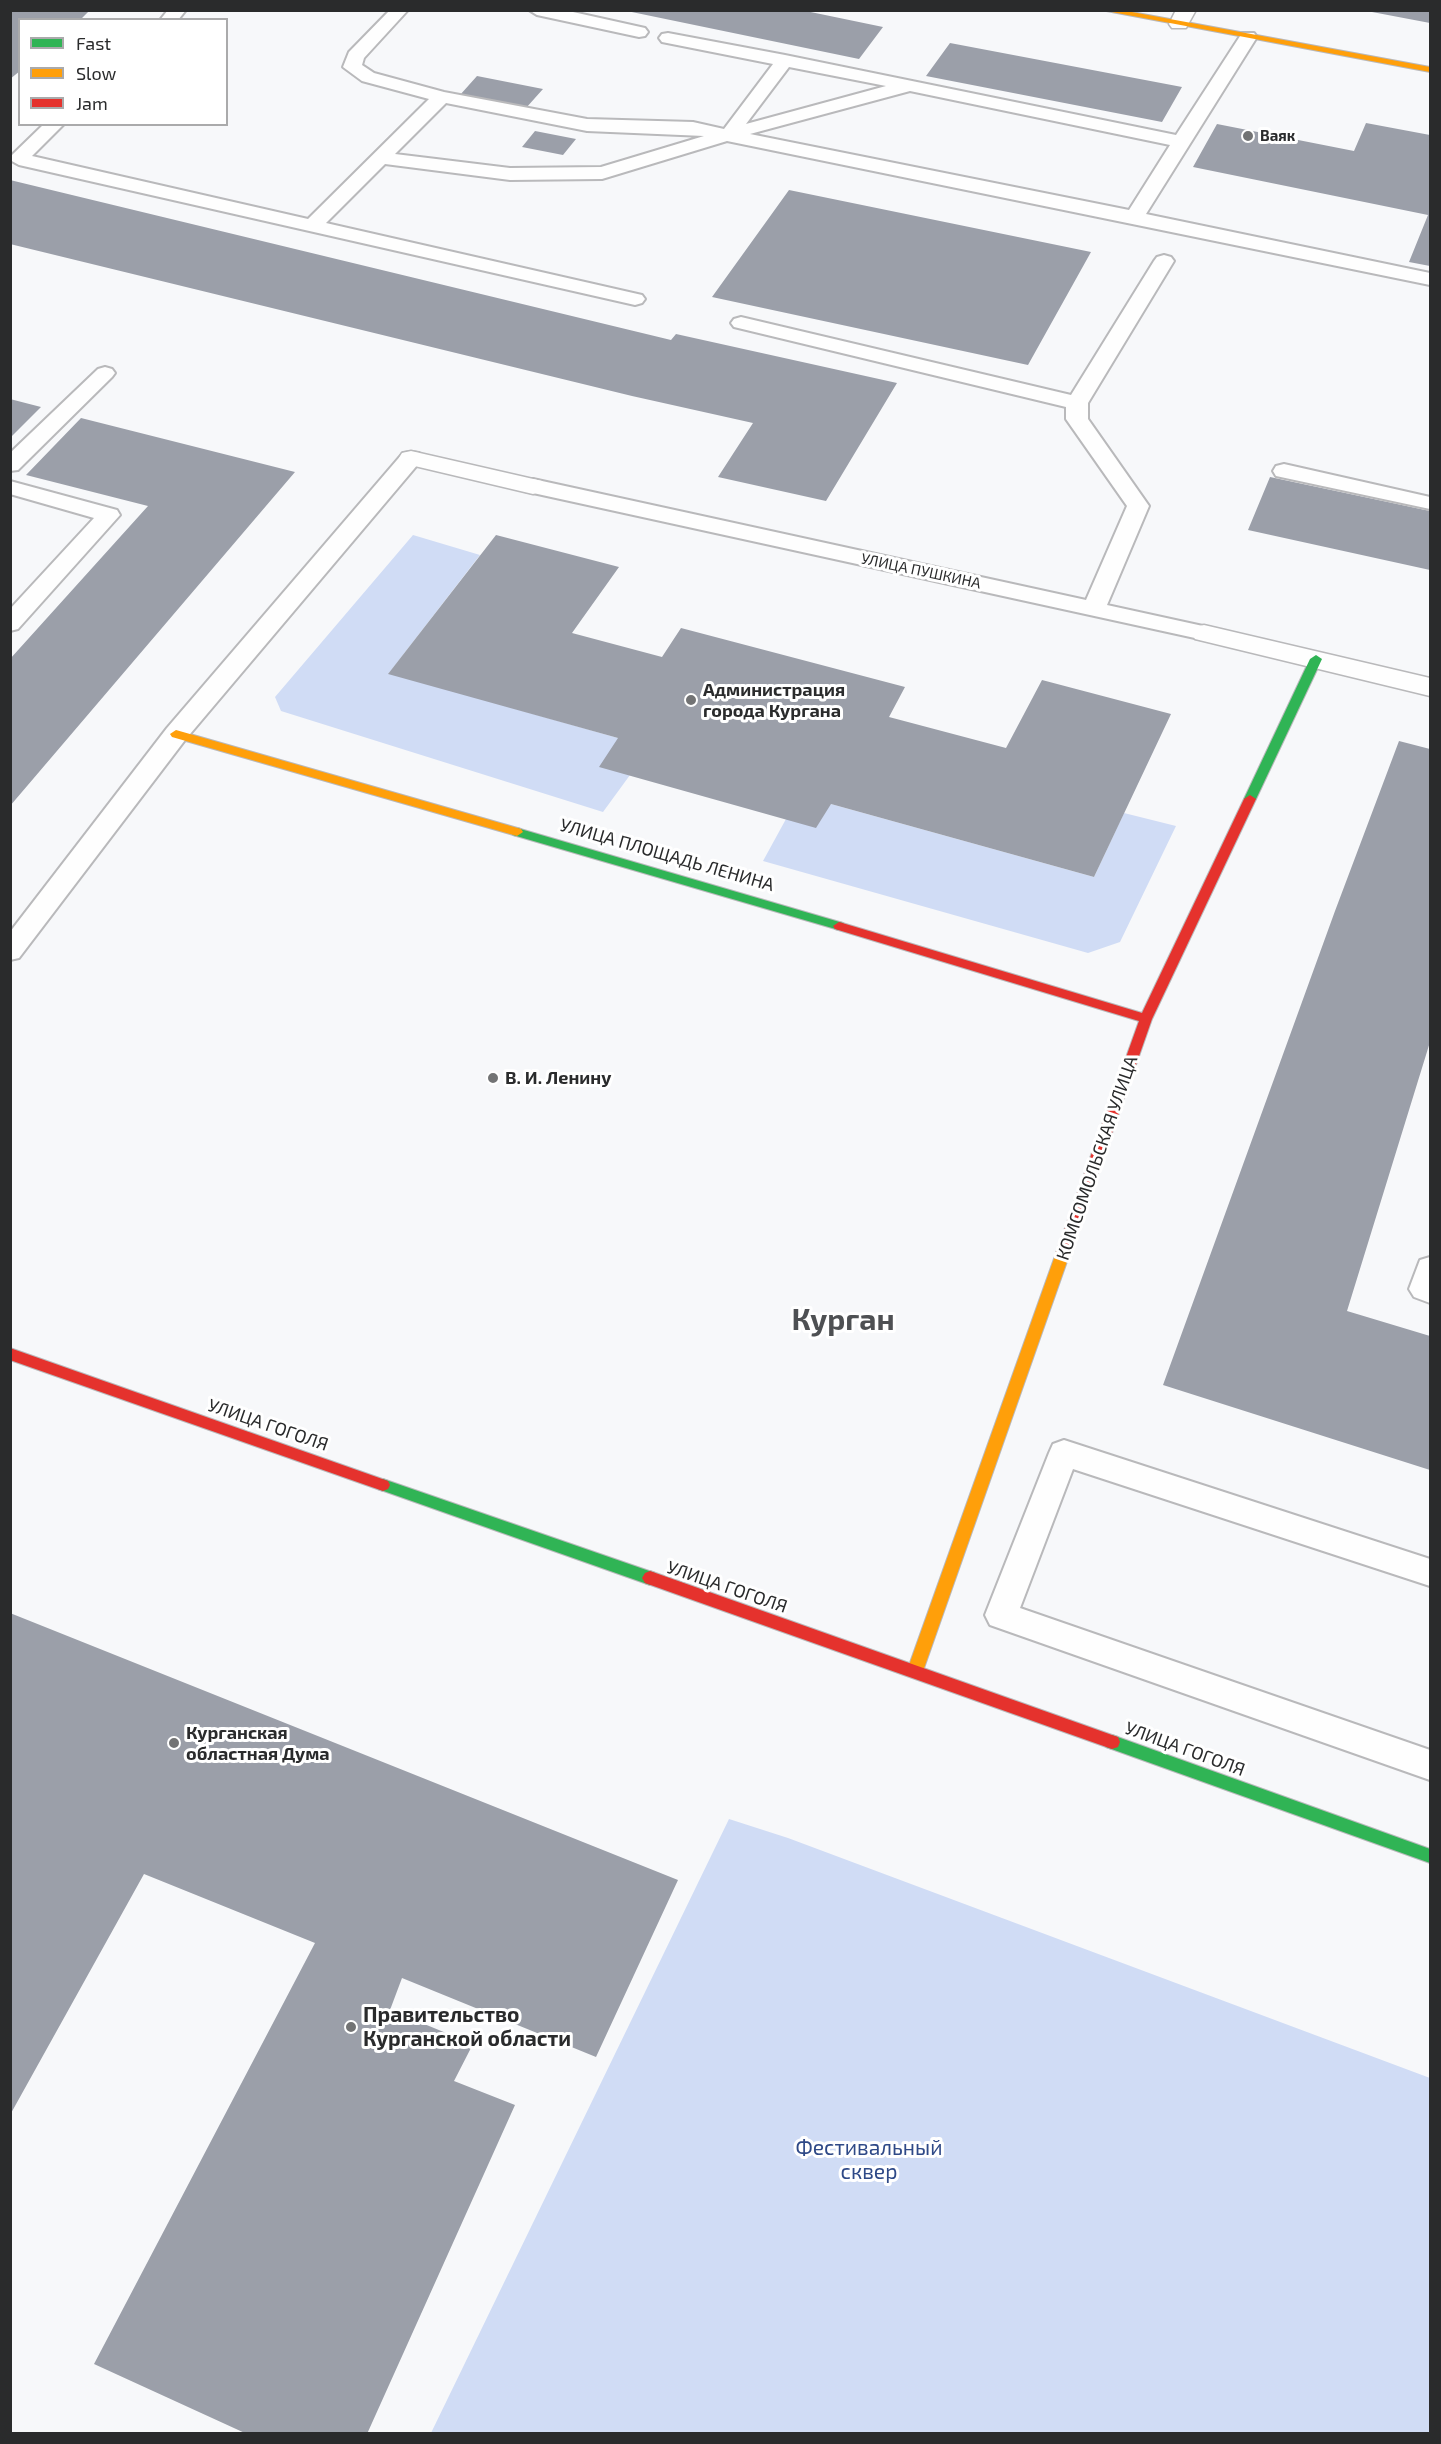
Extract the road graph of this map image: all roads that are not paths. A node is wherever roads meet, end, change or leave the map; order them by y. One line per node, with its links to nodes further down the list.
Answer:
1 (400, 10): 11 (lane)
2 (537, 10): 5 (lane)
3 (1105, 10): 4 (street)
4 (1183, 17): 6 (street)
5 (639, 32)
6 (1248, 37): 9 (street); 14 (lane)
7 (668, 38): 8 (lane)
8 (786, 60): 10 (lane); 13 (lane)
9 (1431, 70)
10 (910, 85): 13 (lane); 14 (lane)
11 (442, 98): 13 (lane); 15 (lane)
12 (53, 126): 17 (lane)
13 (729, 134): 15 (lane); 16 (lane)
14 (1182, 142): 16 (lane)
15 (381, 158): 17 (lane)
16 (1134, 217): 19 (lane)
17 (313, 225): 20 (lane)
18 (1164, 261): 23 (lane)
19 (1431, 279)
20 (635, 299)
21 (741, 323): 23 (lane)
22 (105, 373): 25 (lane)
23 (1077, 403): 30 (lane)
24 (411, 458): 27 (street, УЛИЦА ПУШКИНА); 35 (lane)
25 (10, 465)
26 (1284, 471): 29 (lane)
27 (533, 486): 30 (lane, УЛИЦА ПУШКИНА)
28 (10, 487): 31 (lane)
29 (1431, 503)
30 (1094, 609): 32 (lane, УЛИЦА ПУШКИНА)
31 (10, 624)
32 (1204, 633): 33 (street, УЛИЦА ПУШКИНА)
33 (1316, 659): 34 (street, УЛИЦА ПУШКИНА); 37 (street, КОМСОМОЛЬСКАЯ УЛИЦА)
34 (1431, 687)
35 (176, 734): 36 (lane); 37 (street, УЛИЦА ПЛОЩАДЬ ЛЕНИНА)
36 (10, 951)
37 (1146, 1018): 42 (street, КОМСОМОЛЬСКАЯ УЛИЦА)
38 (1431, 1268): 39 (lane)
39 (1431, 1291)
40 (10, 1354): 42 (street, УЛИЦА ГОГОЛЯ)
41 (1431, 1572): 43 (lane)
42 (915, 1671): 44 (street, УЛИЦА ГОГОЛЯ)
43 (1431, 1765)
44 (1431, 1856)

